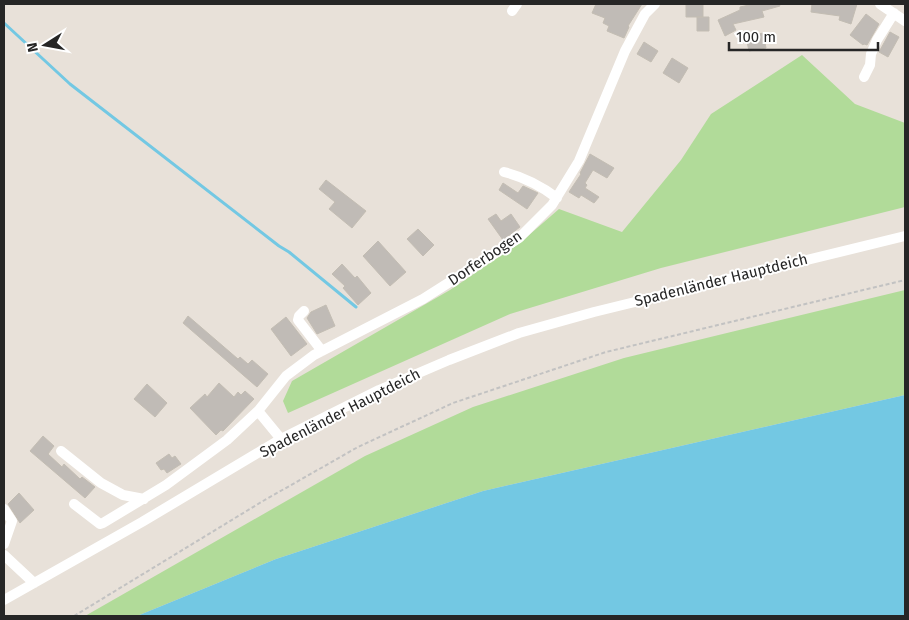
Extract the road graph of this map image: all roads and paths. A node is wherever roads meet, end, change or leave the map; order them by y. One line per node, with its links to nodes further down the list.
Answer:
1 (655, 4): 7 (street, Dorferbogen)
2 (880, 4): 3 (street)
3 (894, 13): 4 (street); 5 (street)
4 (905, 21)
5 (864, 77)
6 (504, 172): 7 (street)
7 (557, 198): 11 (street, Dorferbogen)
8 (905, 236): 13 (street, Spadenländer Hauptdeich)
9 (905, 280): 22 (path)
10 (304, 311): 11 (street)
11 (322, 352): 12 (street, Dorferbogen)
12 (258, 411): 13 (street); 15 (street, Dorferbogen)
13 (281, 440): 20 (street, Spadenländer Hauptdeich)
14 (61, 451): 15 (street)
15 (144, 499): 16 (street, Dorferbogen)
16 (74, 504)
17 (4, 509): 18 (street)
18 (4, 544)
19 (4, 555): 20 (street)
20 (34, 584): 21 (street, Spadenländer Hauptdeich)
21 (4, 600)
22 (74, 616)

